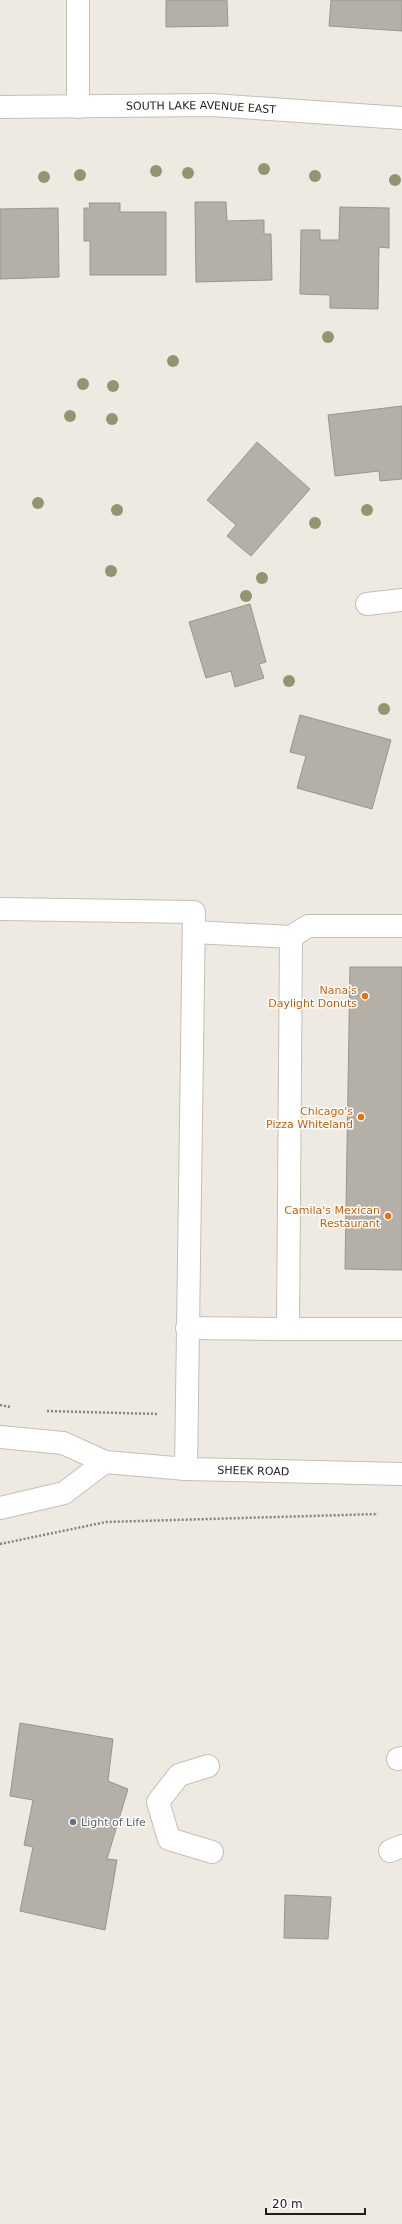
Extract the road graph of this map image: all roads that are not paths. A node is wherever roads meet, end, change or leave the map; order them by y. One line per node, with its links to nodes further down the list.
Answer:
1 (78, 0): 3 (street)
2 (0, 107): 3 (street, SOUTH LAKE AVENUE EAST)
3 (78, 107): 4 (street, SOUTH LAKE AVENUE EAST)
4 (402, 118)
5 (402, 600): 6 (street)
6 (367, 604)
7 (0, 909): 9 (street)
8 (402, 926): 10 (street)
9 (194, 932): 10 (street); 11 (street)
10 (291, 937): 12 (street)
11 (188, 1328): 12 (street); 16 (street)
12 (288, 1329): 13 (street)
13 (402, 1329)
14 (0, 1437): 15 (street, SHEEK ROAD)
15 (105, 1462): 16 (street, SHEEK ROAD); 18 (street)
16 (186, 1469): 17 (street, SHEEK ROAD)
17 (402, 1474)
18 (0, 1508)
19 (208, 1766): 20 (street)
20 (212, 1852)

